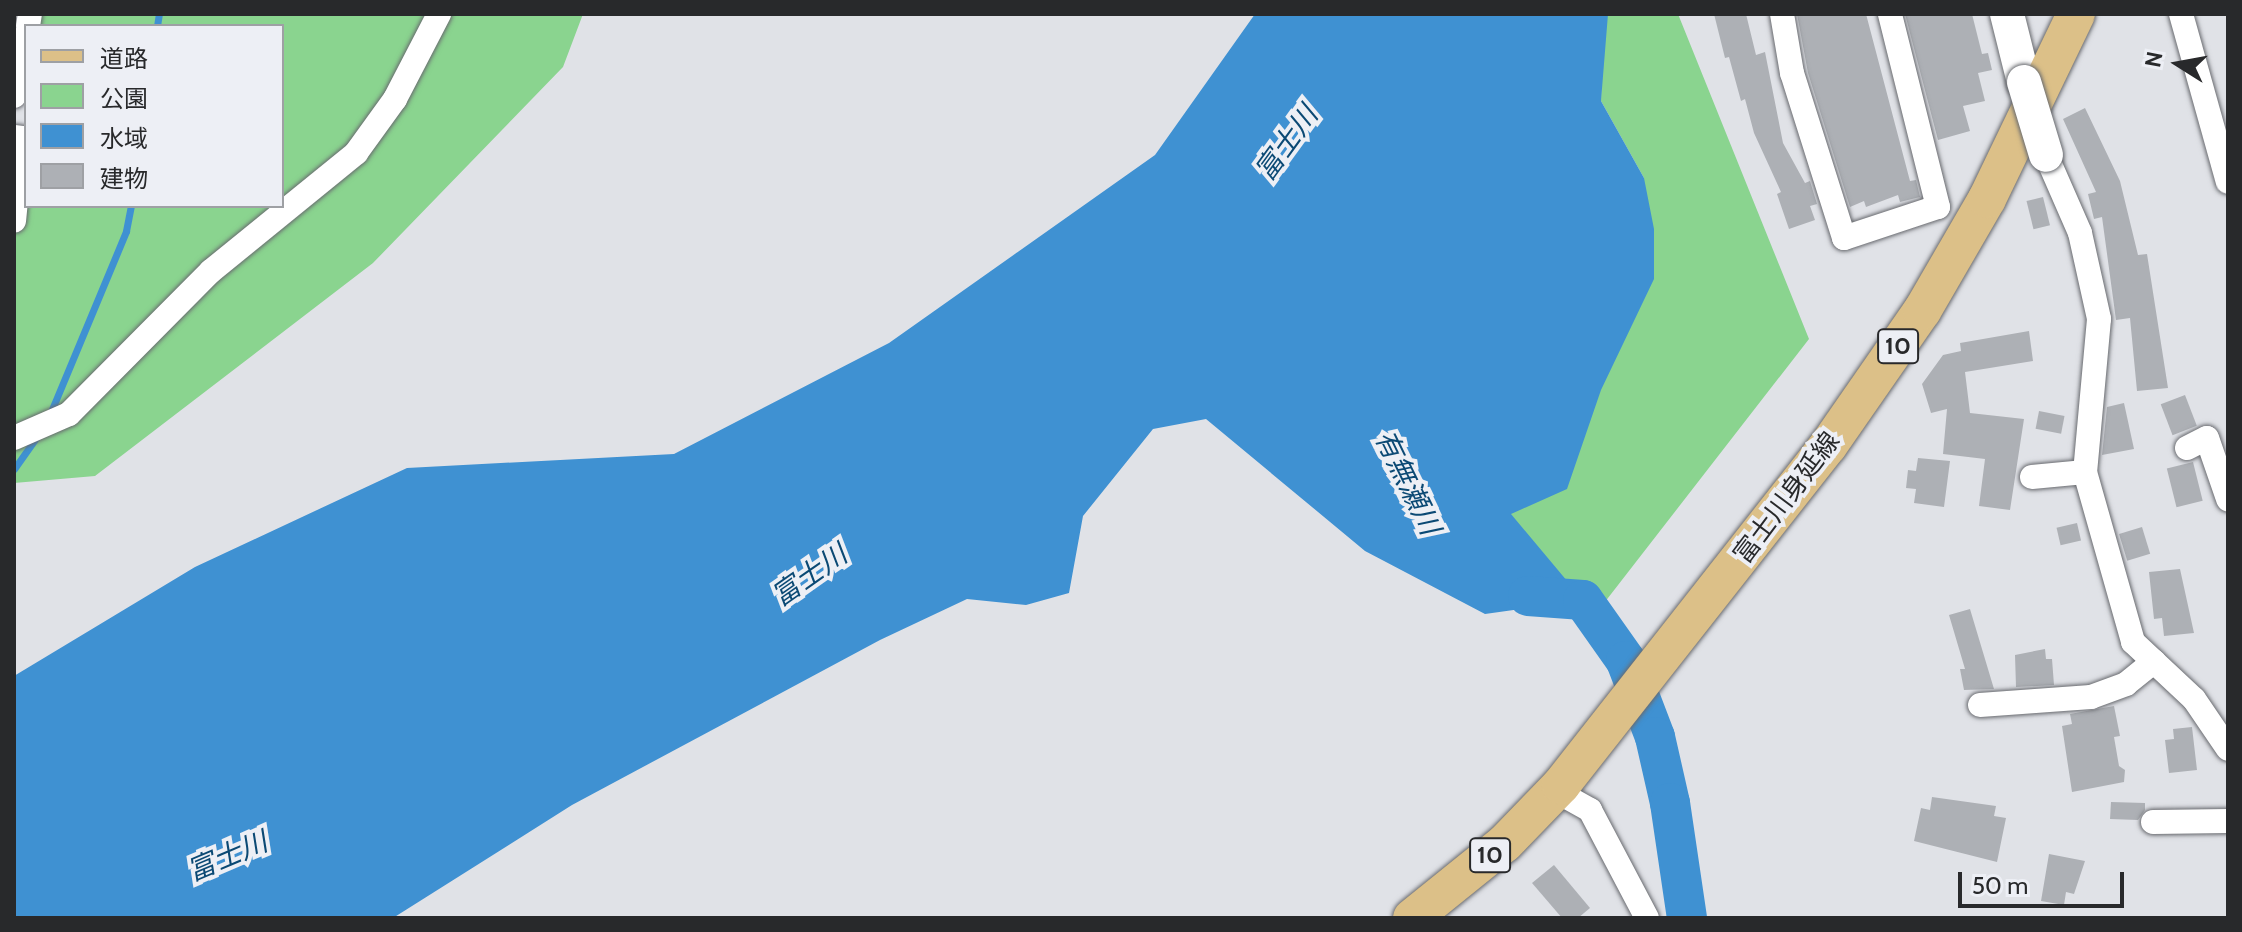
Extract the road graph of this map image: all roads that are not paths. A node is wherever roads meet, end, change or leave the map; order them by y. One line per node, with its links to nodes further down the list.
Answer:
1 (439, 14): 14 (street)
2 (1782, 14): 3 (street)
3 (1890, 14)
4 (2007, 14): 11 (street, bridge)
5 (2076, 14): 22 (main road, 富士川身延線 / 10)
6 (2181, 14): 9 (street)
7 (24, 45): 8 (street)
8 (14, 96)
9 (2221, 134): 12 (street)
10 (14, 137): 13 (street)
11 (2046, 155): 16 (street)
12 (2228, 182)
13 (14, 221)
14 (15, 438)
15 (2187, 448): 18 (street)
16 (2085, 472): 17 (street); 19 (street)
17 (2032, 477)
18 (2228, 499)
19 (2154, 661): 20 (street); 21 (street)
20 (1980, 705)
21 (2228, 749)
22 (1558, 788): 25 (main road, 富士川身延線 / 10); 26 (street)
23 (2228, 821): 24 (street)
24 (2153, 822)
25 (1412, 918)
26 (1647, 918)

